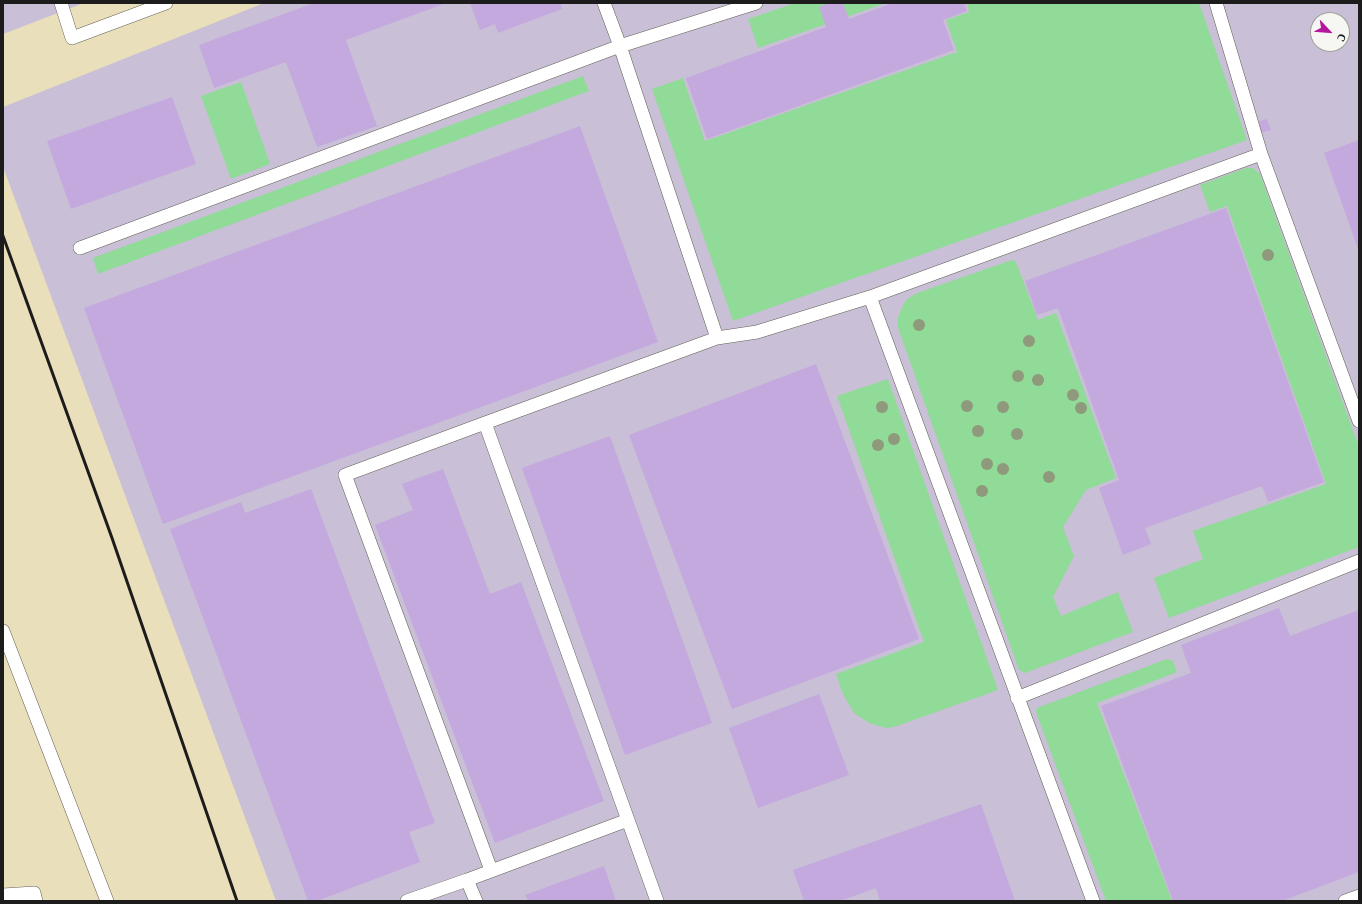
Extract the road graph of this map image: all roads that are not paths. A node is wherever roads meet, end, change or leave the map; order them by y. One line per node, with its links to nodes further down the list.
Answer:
1 (61, 3): 2 (lane)
2 (166, 3)
3 (604, 3): 6 (lane)
4 (756, 3): 6 (lane)
5 (1216, 3): 7 (lane)
6 (620, 46): 8 (lane); 10 (lane)
7 (1260, 154): 9 (lane); 11 (lane)
8 (80, 248)
9 (870, 297): 10 (lane); 15 (lane)
10 (717, 338): 12 (lane)
11 (1359, 421)
12 (485, 424): 16 (lane); 17 (lane)
13 (1359, 561): 15 (lane)
14 (3, 630): 22 (lane)
15 (1017, 698): 26 (lane)
16 (628, 820): 17 (lane); 25 (lane)
17 (491, 870): 18 (lane)
18 (467, 880): 23 (lane); 24 (lane)
19 (3, 895): 21 (lane)
20 (1359, 896): 27 (lane)
21 (36, 901)
22 (107, 901)
23 (407, 901)
24 (476, 901)
25 (657, 901)
26 (1093, 901)
27 (1345, 901)

